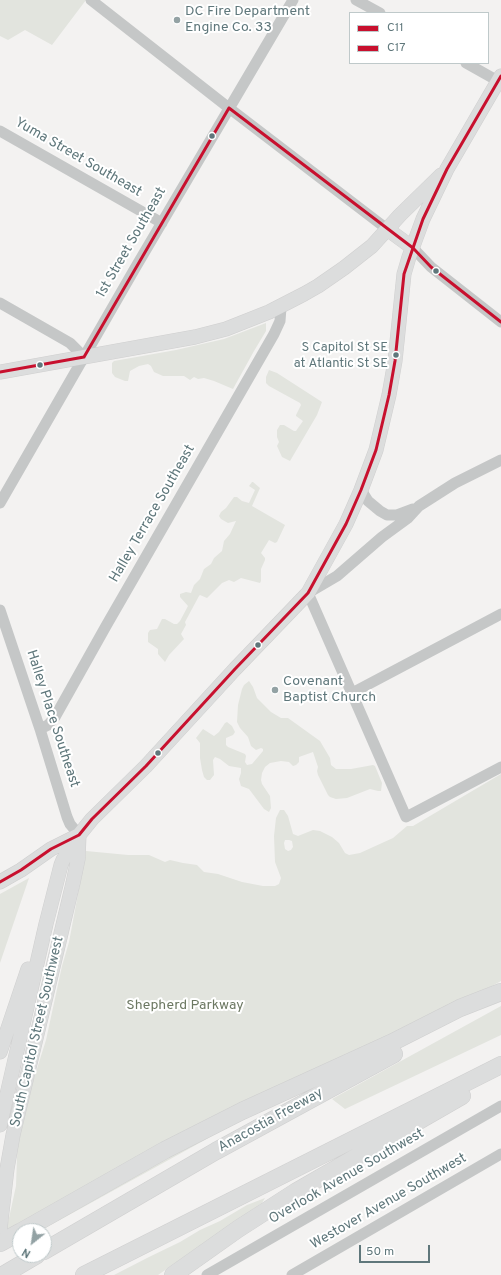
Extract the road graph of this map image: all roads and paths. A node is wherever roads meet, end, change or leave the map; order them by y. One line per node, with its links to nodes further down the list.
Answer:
1 (91, 0): 7 (street)
2 (293, 0): 7 (street, 1st Street Southeast)
3 (356, 0): 4 (street)
4 (378, 12)
5 (468, 64): 6 (street)
6 (499, 79): 9 (main road)
7 (229, 108): 10 (street, 1st Street Southeast); 11 (street)
8 (0, 131): 10 (street, Yuma Street Southeast)
9 (447, 169): 11 (main road); 12 (main road)
10 (162, 223): 16 (street, 1st Street Southeast)
11 (387, 229): 12 (main road); 14 (main road)
12 (413, 248): 15 (street); 19 (main road)
13 (0, 303): 16 (street)
14 (281, 306): 16 (main road); 26 (street, Halley Terrace Southeast)
15 (501, 322)
16 (84, 357): 17 (main road); 20 (street, 1st Street Southeast)
17 (0, 372)
18 (501, 460): 21 (street)
19 (361, 490): 21 (street); 22 (main road)
20 (0, 503)
21 (419, 506): 22 (street)
22 (308, 593): 25 (street); 28 (main road)
23 (0, 610): 26 (street, Halley Place Southeast)
24 (501, 614): 25 (street)
25 (352, 693): 27 (street)
26 (40, 729): 28 (street, Halley Place Southeast)
27 (501, 767)
28 (79, 835): 29 (main road); 30 (main road); 39 (main road, South Capitol Street Southwest)
29 (0, 882)
30 (46, 924): 32 (main road); 36 (main road)
31 (501, 993): 38 (highway); 42 (highway, Anacostia Freeway)
32 (0, 1052)
33 (501, 1065): 45 (highway)
34 (501, 1073): 46 (highway)
35 (501, 1106): 47 (street, Overlook Avenue Southwest)
36 (0, 1125)
37 (501, 1154): 48 (street, Westover Avenue Southwest)
38 (35, 1223)
39 (0, 1229)
40 (12, 1236): 41 (highway)
41 (0, 1243)
42 (52, 1246)
43 (23, 1263): 44 (highway)
44 (4, 1274)
45 (84, 1275)
46 (174, 1275)
47 (207, 1275)
48 (292, 1275)

